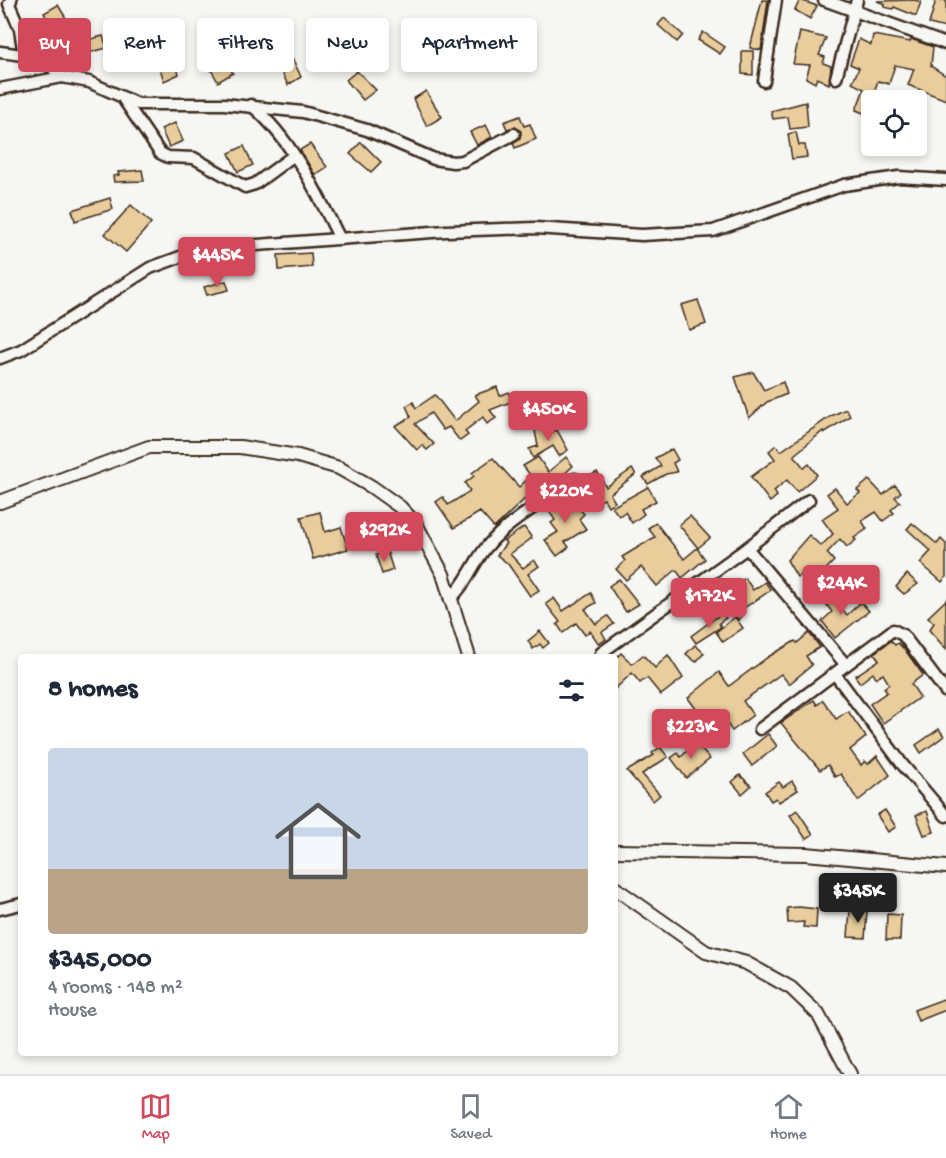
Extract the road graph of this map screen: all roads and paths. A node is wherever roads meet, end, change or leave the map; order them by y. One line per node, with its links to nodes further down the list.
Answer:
1 (11, 0): 6 (street)
2 (776, 0): 13 (street)
3 (824, 0): 5 (street)
4 (857, 0): 5 (street)
5 (852, 11): 7 (street); 12 (street)
6 (18, 24)
7 (946, 44)
8 (0, 52): 9 (street)
9 (18, 54)
10 (57, 72): 11 (street)
11 (62, 77): 14 (street); 15 (street)
12 (836, 78)
13 (764, 81)
14 (0, 89)
15 (124, 100): 16 (street); 18 (street)
16 (251, 105): 17 (street); 18 (street)
17 (514, 134)
18 (293, 156): 20 (street)
19 (946, 180): 20 (street)
20 (340, 239): 21 (street)
21 (0, 358)
22 (575, 479): 26 (street)
23 (809, 500): 25 (street)
24 (0, 502): 26 (street)
25 (747, 548): 27 (street); 29 (street)
26 (450, 599): 28 (street)
27 (601, 653)
28 (468, 654)
29 (846, 665): 30 (street); 31 (street)
30 (835, 674): 32 (street); 33 (street)
31 (946, 692)
32 (760, 729)
33 (946, 816)
34 (618, 851): 35 (street)
35 (946, 867)
36 (618, 890): 39 (street)
37 (18, 905): 38 (street)
38 (0, 909)
39 (850, 1074)

